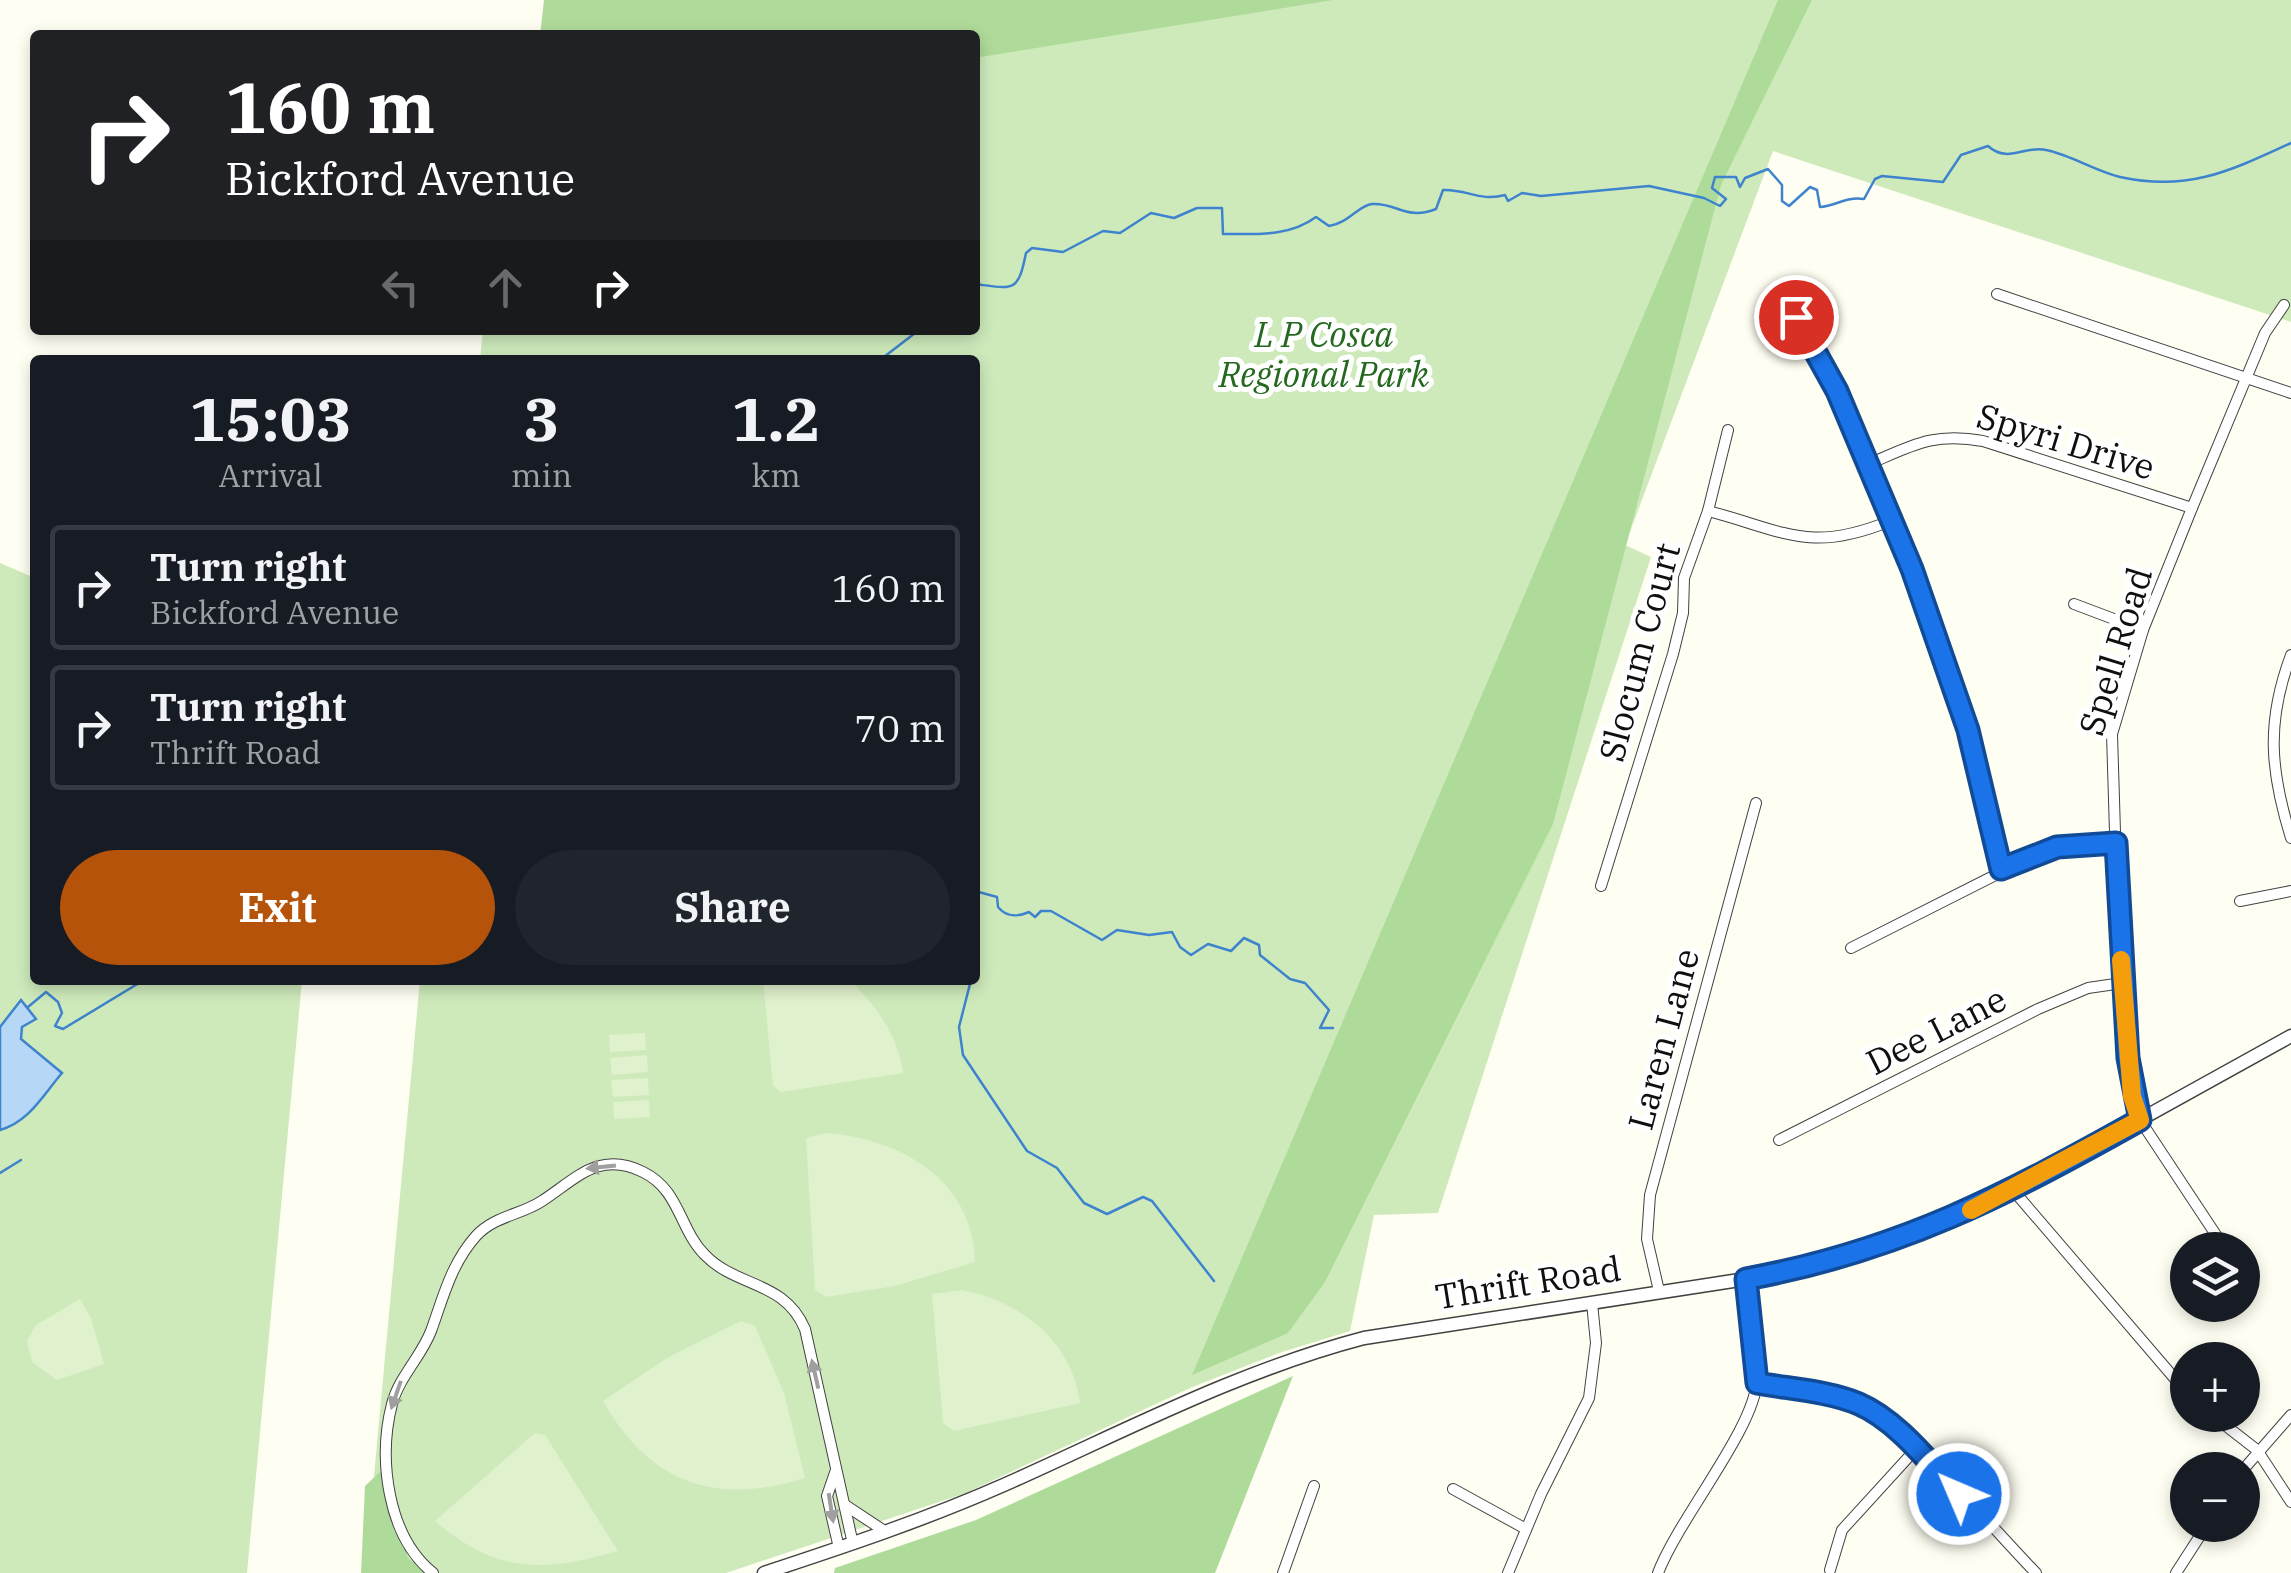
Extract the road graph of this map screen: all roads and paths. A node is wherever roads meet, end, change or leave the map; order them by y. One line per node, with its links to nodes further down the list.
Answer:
1 (1997, 294): 4 (street)
2 (1777, 296): 7 (street)
3 (2284, 304): 4 (street, Spell Road)
4 (2247, 376): 5 (street); 8 (street, Spell Road)
5 (2291, 393)
6 (1728, 430): 9 (street, Slocum Court)
7 (1868, 464): 8 (street, Spyri Drive); 10 (street)
8 (2192, 508): 12 (street, Spell Road)
9 (1708, 511): 10 (street); 18 (street, Slocum Court)
10 (1890, 522): 17 (street)
11 (2074, 604): 12 (street)
12 (2143, 630): 16 (street, Spell Road)
13 (2291, 655): 15 (street)
14 (1756, 803): 29 (street, Laren Lane)
15 (2291, 838)
16 (2116, 843): 17 (street); 22 (street, Spell Road)
17 (2001, 869): 21 (street)
18 (1600, 886)
19 (2291, 891): 20 (street)
20 (2240, 901)
21 (1851, 948)
22 (2122, 983): 24 (street, Spell Road); 25 (street, Dee Lane)
23 (2291, 1036): 24 (street, Thrift Road)
24 (2140, 1120): 26 (street, Thrift Road); 27 (street, Spell Road)
25 (1780, 1140)
26 (2013, 1190): 28 (street, Thrift Road); 31 (street)
27 (2214, 1232)
28 (1746, 1279): 29 (street, Thrift Road); 32 (street)
29 (1658, 1291): 30 (street, Thrift Road)
30 (1592, 1303): 42 (street); 43 (street, Thrift Road)
31 (2170, 1373)
32 (1757, 1383): 35 (street); 51 (street)
33 (2291, 1414): 36 (street)
34 (2233, 1432): 36 (street)
35 (1915, 1450): 46 (street); 52 (street)
36 (2256, 1450): 40 (street)
37 (836, 1469): 41 (street); 45 (street, one-way to 45); 47 (street, one-way to 47)
38 (1314, 1486): 49 (street)
39 (1453, 1489): 42 (street)
40 (2291, 1502)
41 (844, 1504): 43 (street); 45 (street)
42 (1526, 1529): 50 (street)
43 (886, 1532): 45 (street, Thrift Road)
44 (2196, 1542): 53 (street)
45 (846, 1546): 48 (street, Thrift Road)
46 (1830, 1570)
47 (433, 1573)
48 (764, 1573)
49 (1284, 1573)
50 (1508, 1573)
51 (1658, 1573)
52 (2036, 1573)
53 (2176, 1573)

